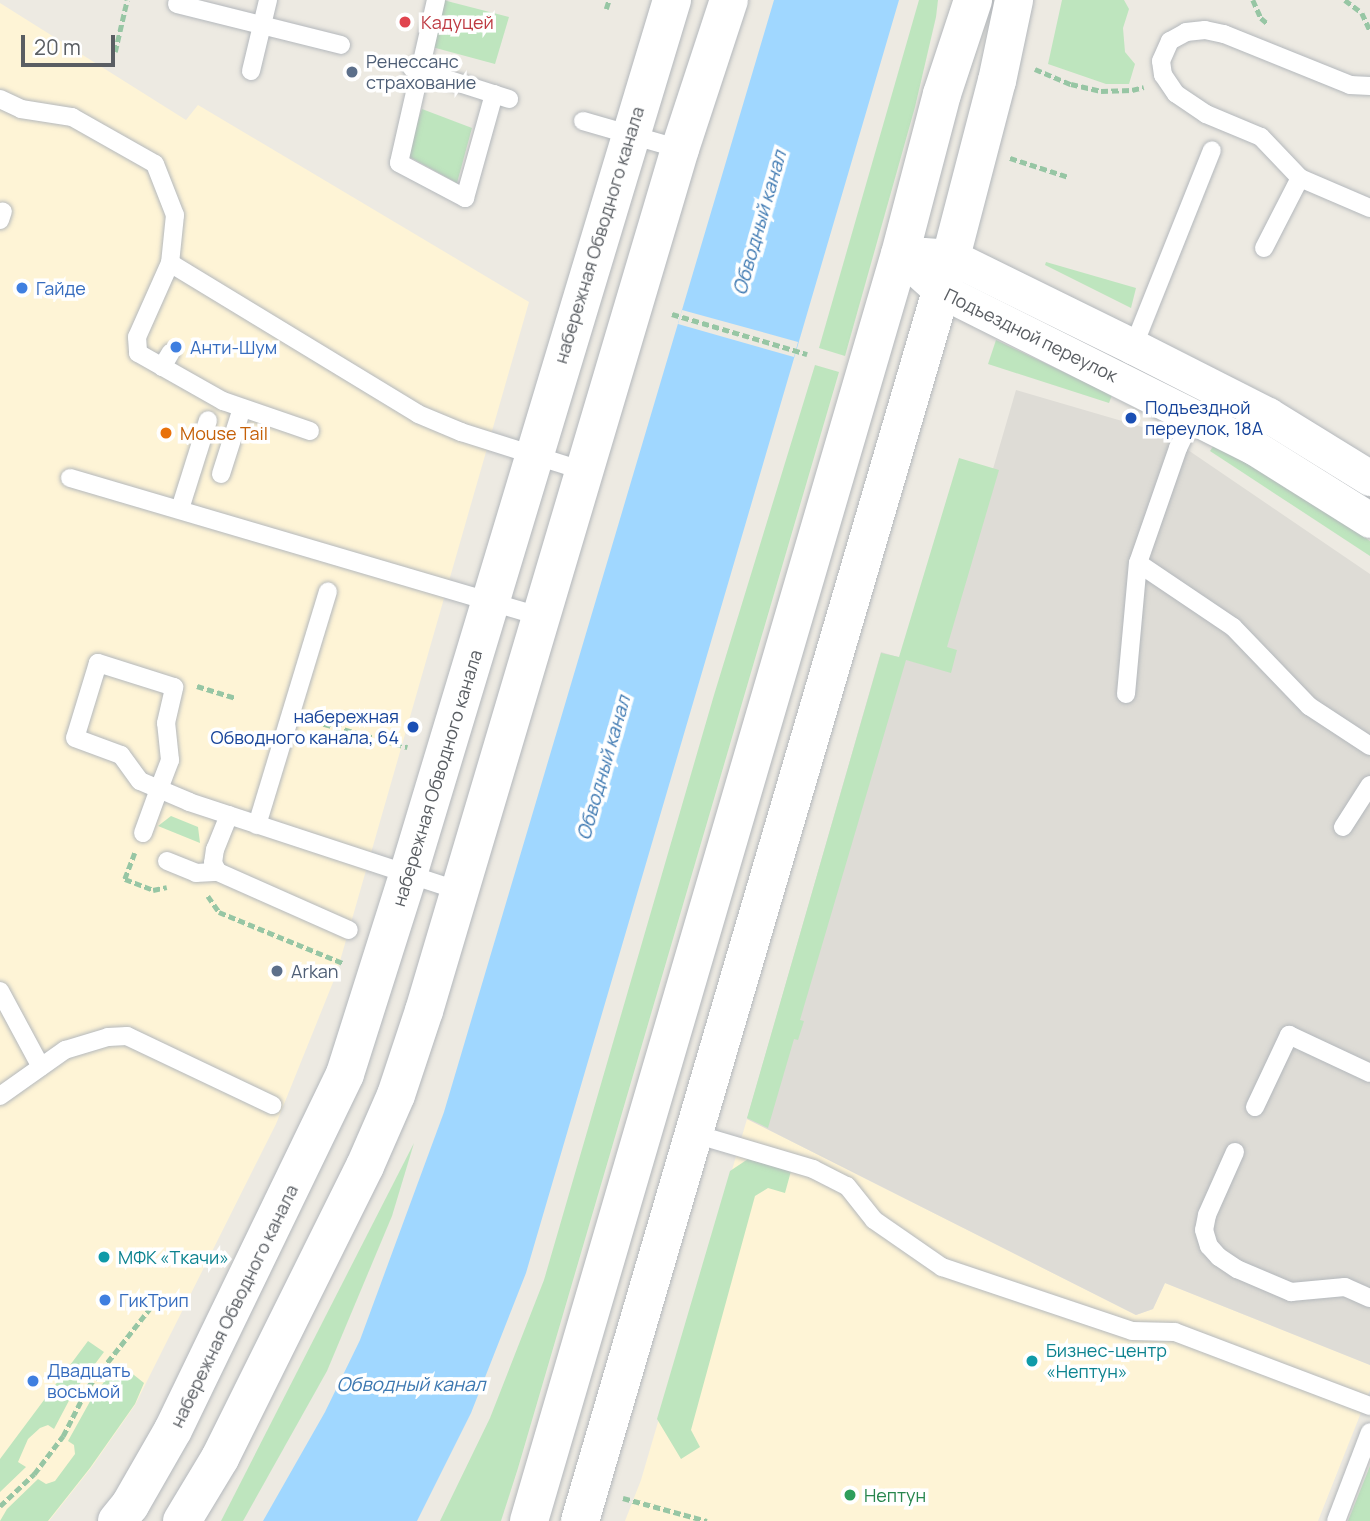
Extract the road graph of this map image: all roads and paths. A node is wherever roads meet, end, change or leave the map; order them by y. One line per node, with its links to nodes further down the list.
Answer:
1 (127, 0): 18 (path)
2 (268, 0): 14 (lane)
3 (436, 0): 20 (lane)
4 (609, 0): 13 (path)
5 (672, 0): 27 (main road, набережная Обводного канала)
6 (729, 0): 28 (main road)
7 (955, 0): 24 (main road)
8 (973, 0): 24 (main road)
9 (1014, 0): 37 (main road)
10 (1253, 0): 15 (path)
11 (1345, 0): 16 (path)
12 (177, 4): 14 (lane)
13 (606, 9)
14 (262, 25): 17 (lane); 21 (lane)
15 (1271, 26)
16 (1370, 30)
17 (341, 44)
18 (115, 52)
19 (1032, 68): 22 (path)
20 (415, 69): 20 (lane)
21 (251, 71)
22 (1163, 75): 23 (lane); 32 (lane)
23 (1370, 86)
24 (942, 94): 35 (main road)
25 (0, 99): 36 (lane)
26 (583, 121): 27 (lane)
27 (629, 134): 28 (lane); 47 (main road, набережная Обводного канала)
28 (680, 149): 48 (main road)
29 (1212, 150): 39 (lane)
30 (1010, 157): 31 (path)
31 (1069, 177)
32 (1300, 178): 33 (lane); 34 (lane)
33 (1370, 208)
34 (1264, 248)
35 (900, 254): 37 (street, Подъездной переулок); 94 (main road)
36 (170, 263): 43 (lane); 47 (lane)
37 (946, 274): 39 (street, Подъездной переулок); 41 (street, Подъездной переулок); 84 (main road)
38 (672, 314): 40 (path)
39 (1134, 347): 41 (lane); 42 (street, Подъездной переулок)
40 (807, 354)
41 (1119, 378): 44 (street, Подъездной переулок)
42 (1208, 384): 44 (lane); 51 (street, Подъездной переулок)
43 (242, 408): 46 (lane); 49 (lane)
44 (1193, 416): 53 (street, Подъездной переулок); 54 (lane)
45 (208, 420): 52 (lane)
46 (310, 431)
47 (533, 456): 48 (lane); 56 (main road, набережная Обводного канала)
48 (584, 471): 57 (main road)
49 (221, 474)
50 (69, 478): 52 (lane)
51 (1370, 478)
52 (180, 509): 56 (lane)
53 (1370, 520)
54 (1138, 563): 59 (lane); 62 (lane)
55 (328, 592): 61 (lane)
56 (489, 603): 57 (lane); 72 (main road, набережная Обводного канала)
57 (541, 617): 74 (main road)
58 (174, 687): 60 (path); 64 (lane); 64 (lane)
59 (1126, 694)
60 (236, 698)
61 (291, 714): 63 (path); 67 (lane)
62 (1370, 746)
63 (407, 747)
64 (159, 789): 66 (lane); 69 (lane)
65 (1367, 797): 68 (lane)
66 (229, 815): 67 (lane); 71 (lane)
67 (257, 825): 72 (lane)
68 (1343, 827)
69 (143, 832): 73 (path)
70 (166, 861): 71 (lane)
71 (218, 872): 76 (lane)
72 (408, 875): 74 (lane); 92 (main road, набережная Обводного канала)
73 (179, 884)
74 (460, 891): 93 (main road)
75 (198, 892): 77 (path)
76 (349, 930)
77 (346, 964)
78 (0, 991): 79 (lane)
79 (41, 1067): 81 (lane); 82 (lane)
80 (1370, 1073): 83 (lane)
81 (0, 1096)
82 (272, 1105)
83 (1255, 1107)
84 (695, 1134): 88 (lane); 95 (main road)
85 (1235, 1152): 86 (lane)
86 (1370, 1298)
87 (155, 1302): 91 (path)
88 (1370, 1406)
89 (1370, 1432): 97 (lane)
90 (622, 1497): 96 (path)
91 (0, 1506)
92 (117, 1521)
93 (182, 1521)
94 (528, 1521)
95 (580, 1521)
96 (707, 1521)
97 (1336, 1521)

